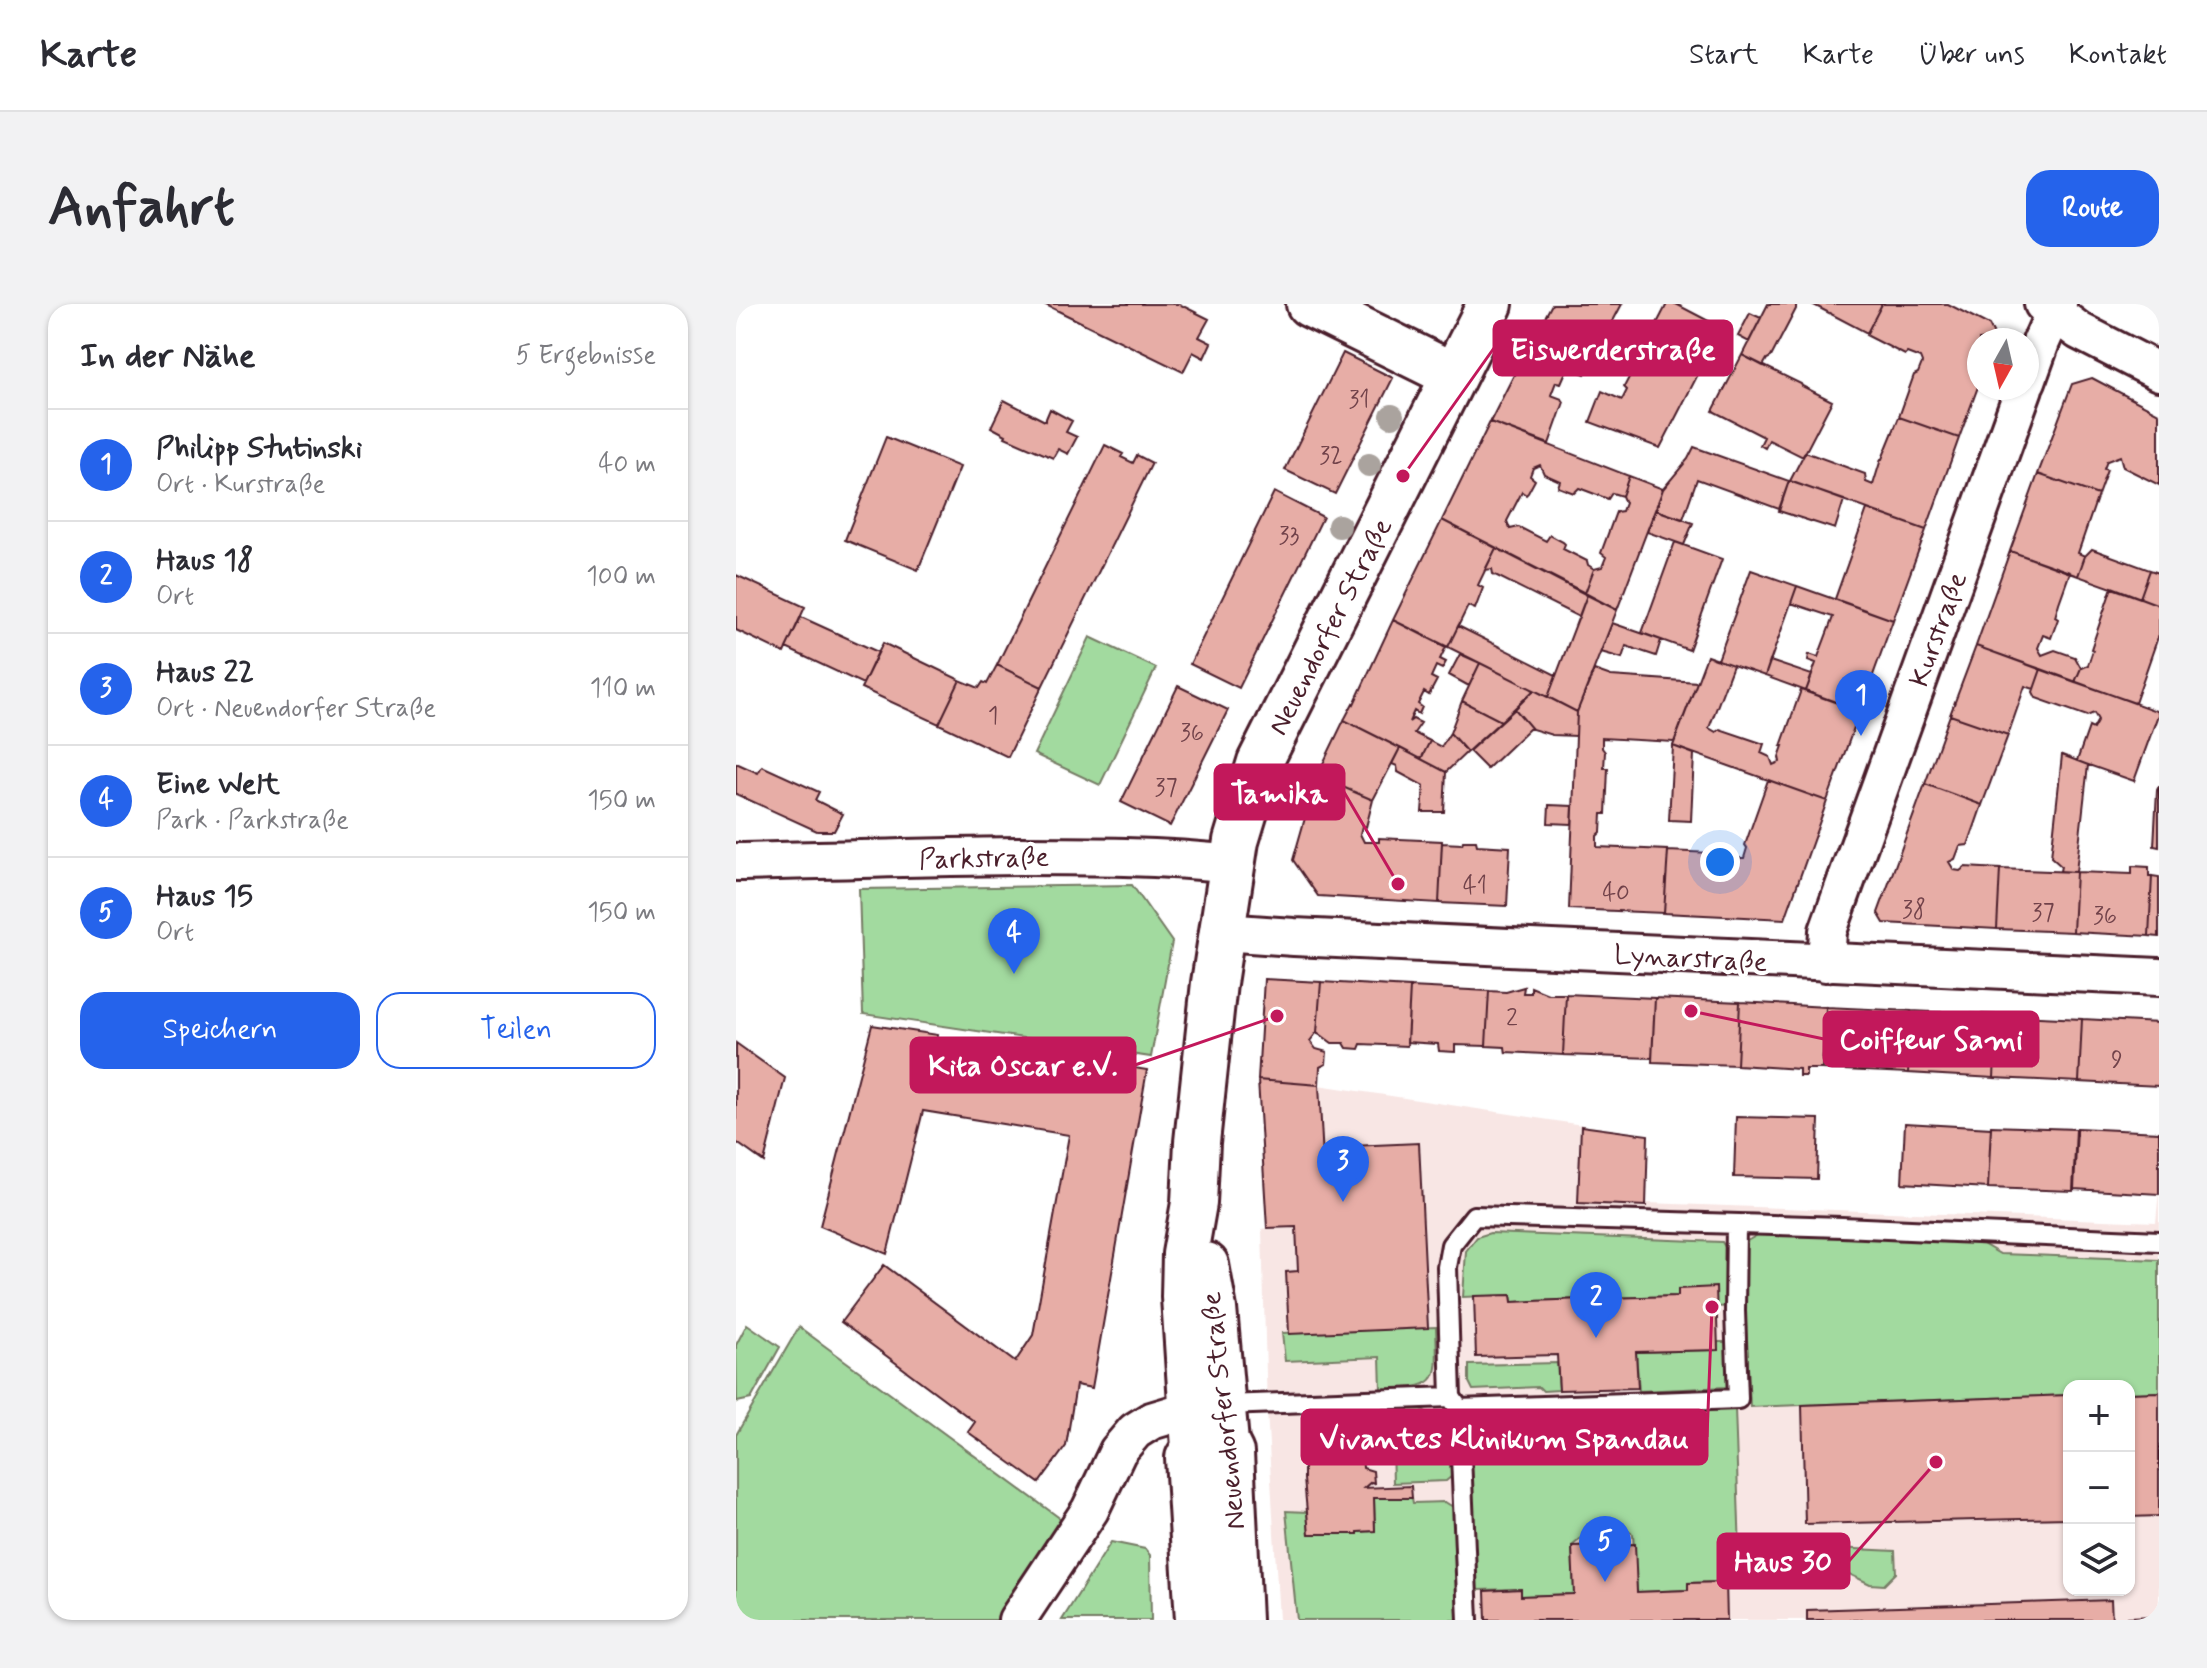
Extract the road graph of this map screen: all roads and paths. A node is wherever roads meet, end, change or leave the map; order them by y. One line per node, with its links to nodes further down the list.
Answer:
1 (1309, 304): 6 (main road)
2 (1490, 304): 6 (main road, Neuendorfer Straße)
3 (2052, 307): 4 (street); 5 (street)
4 (2039, 345)
5 (2159, 372)
6 (1453, 375): 9 (main road, Neuendorfer Straße)
7 (2020, 400): 11 (street, Kurstraße)
8 (736, 862): 9 (street, Parkstraße)
9 (1232, 864): 10 (main road, Neuendorfer Straße)
10 (1222, 932): 11 (street, Lynarstraße); 16 (main road, Neuendorfer Straße)
11 (1826, 963): 12 (street, Lynarstraße)
12 (2159, 977)
13 (1736, 1224): 14 (lane); 15 (lane); 15 (lane)
14 (2159, 1241)
15 (1455, 1403): 16 (lane); 20 (lane)
16 (1208, 1407): 17 (street); 18 (main road, Neuendorfer Straße); 19 (main road, Neuendorfer Straße)
17 (1017, 1620)
18 (1198, 1620)
19 (1239, 1620)
20 (1468, 1620)

